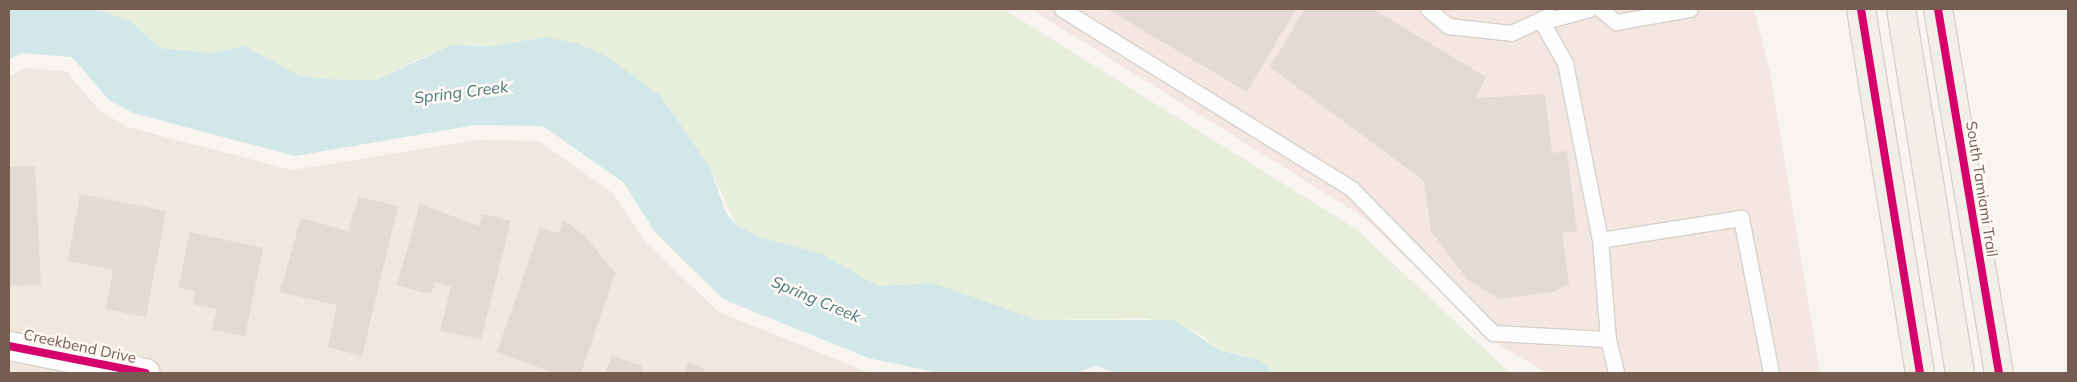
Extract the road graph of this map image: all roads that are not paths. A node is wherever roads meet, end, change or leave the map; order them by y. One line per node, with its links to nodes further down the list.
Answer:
1 (1062, 9): 12 (lane)
2 (1428, 9): 10 (lane)
3 (1557, 9): 10 (lane)
4 (1589, 9): 10 (lane)
5 (1600, 9): 6 (lane)
6 (1690, 9)
7 (1861, 9): 17 (main road)
8 (1901, 9): 18 (main road)
9 (1938, 9): 19 (main road, South Tamiami Trail)
10 (1542, 22): 11 (lane)
11 (1600, 240): 12 (lane); 16 (lane)
12 (1608, 339): 15 (lane)
13 (9, 346): 14 (street, Creekbend Drive)
14 (145, 373)
15 (1616, 373)
16 (1771, 373)
17 (1920, 373)
18 (1960, 373)
19 (1999, 373)

